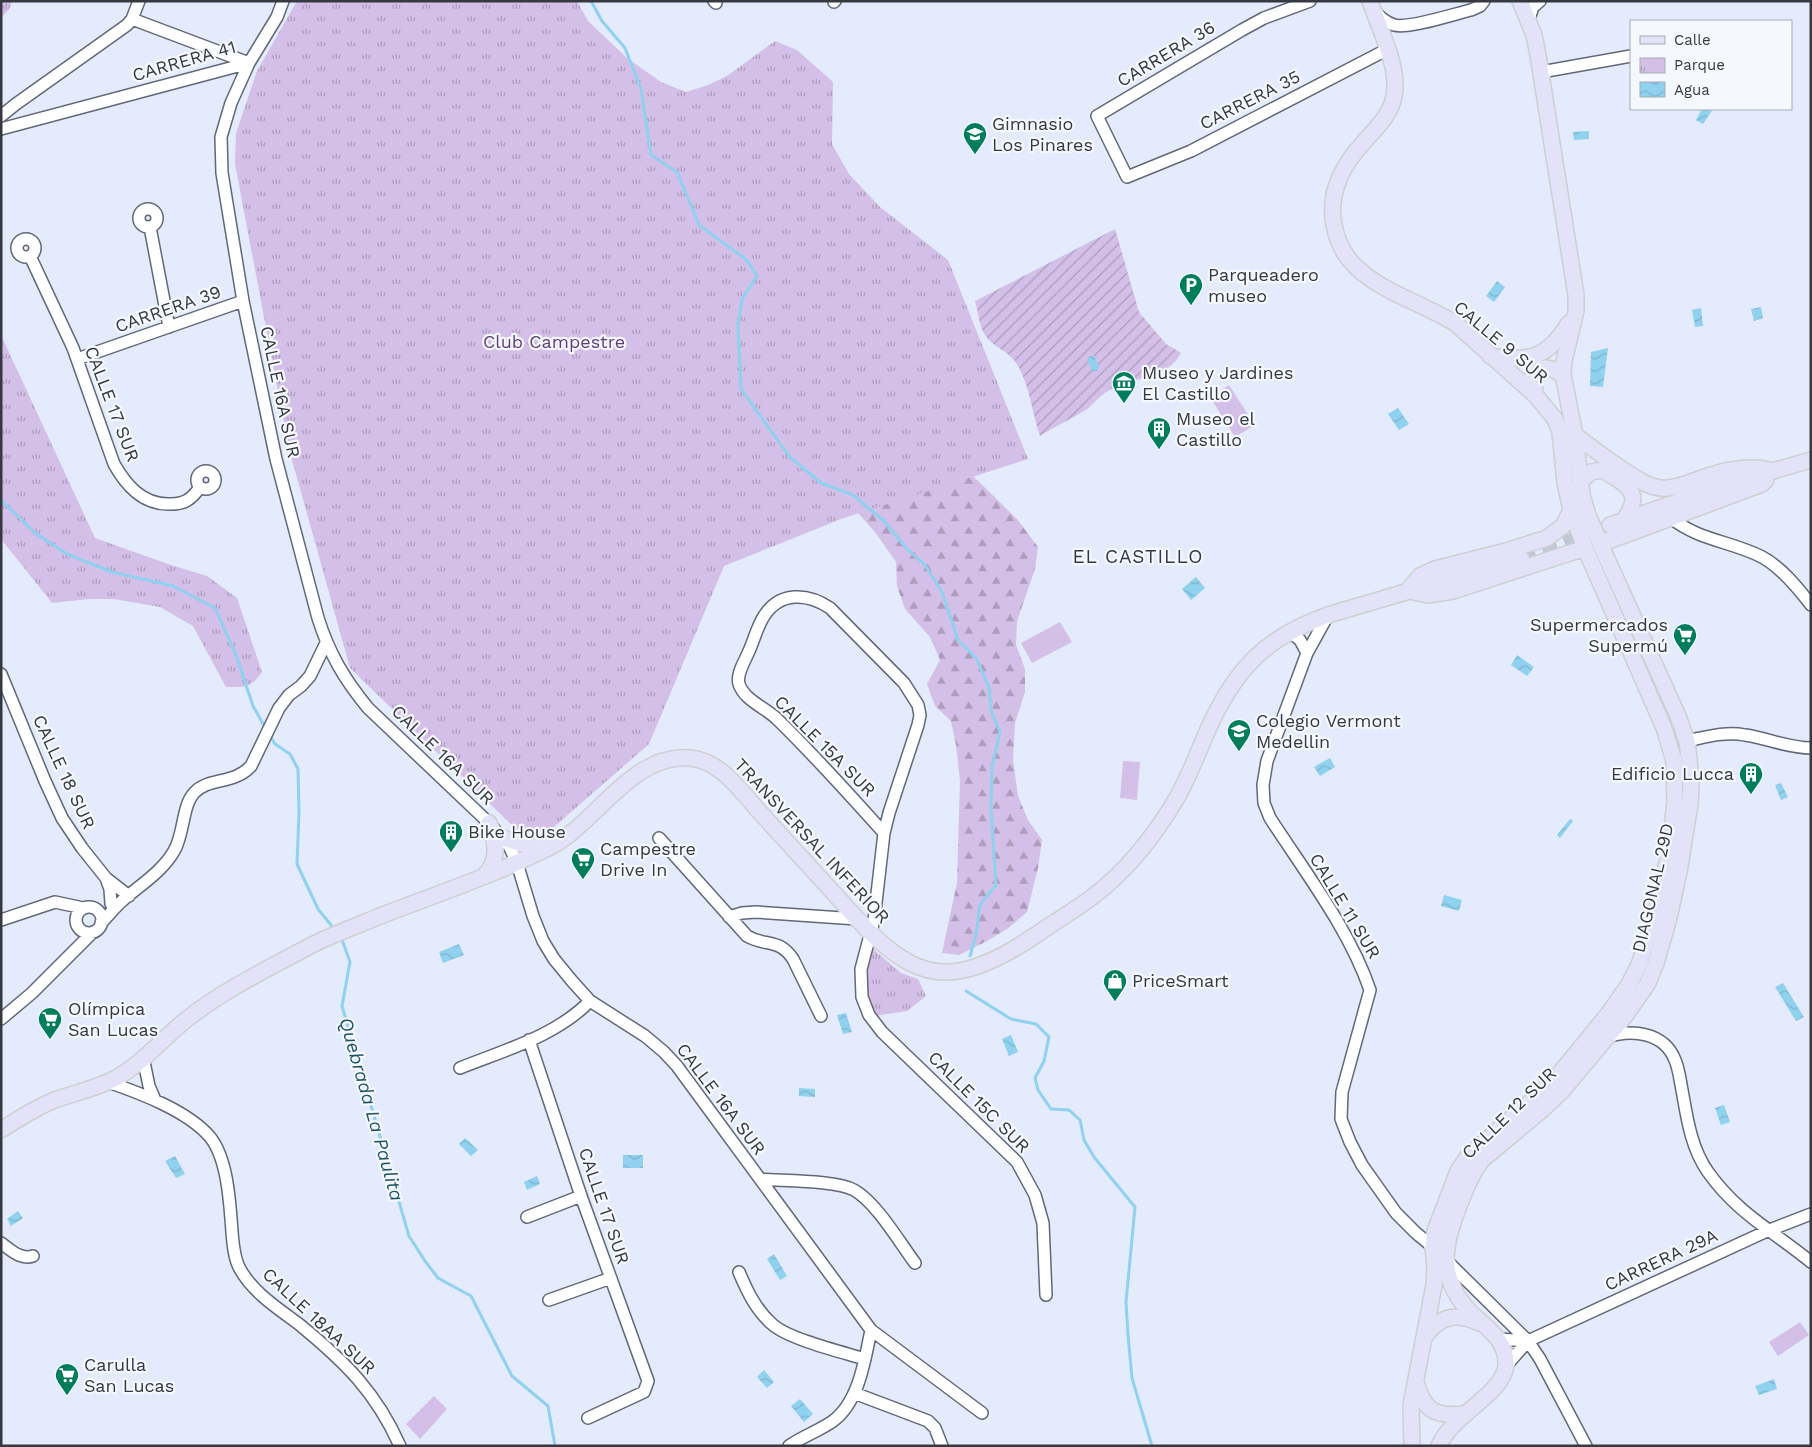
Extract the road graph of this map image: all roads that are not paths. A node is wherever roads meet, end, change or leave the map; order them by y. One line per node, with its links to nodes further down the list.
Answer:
1 (139, 1): 8 (street)
2 (283, 1): 12 (street, CALLE 16A SUR)
3 (1310, 1): 16 (street, CARRERA 36)
4 (1484, 1): 7 (street)
5 (1520, 1): 9 (main road, CALLE 9 SUR)
6 (1540, 1): 9 (street)
7 (1371, 6): 10 (main road, CALLE 9 SUR)
8 (132, 19): 12 (street, CARRERA 41); 14 (street)
9 (1529, 19): 13 (main road, CALLE 9 SUR)
10 (1388, 49): 16 (street, CARRERA 35); 22 (main road, CALLE 9 SUR)
11 (1630, 56): 13 (street)
12 (249, 63): 15 (street, CARRERA 41); 19 (street, CALLE 16A SUR)
13 (1541, 72): 20 (main road, CALLE 9 SUR)
14 (1, 116)
15 (1, 129)
16 (1127, 177)
17 (150, 227): 21 (street)
18 (30, 256): 23 (street, CALLE 17 SUR)
19 (242, 301): 21 (street, CARRERA 39); 40 (street, CALLE 16A SUR)
20 (1576, 311): 22 (main road); 24 (main road, CALLE 9 SUR)
21 (169, 327): 23 (street, CARRERA 39)
22 (1490, 356): 25 (main road, CALLE 9 SUR)
23 (77, 359): 30 (street, CALLE 17 SUR)
24 (1563, 375): 25 (main road); 26 (main road, CALLE 9 SUR)
25 (1536, 396): 31 (main road, CALLE 9 SUR)
26 (1575, 435): 28 (main road); 29 (main road, CALLE 9 SUR)
27 (1811, 460): 28 (main road)
28 (1774, 471): 29 (main road); 32 (main road)
29 (1581, 482): 33 (main road, CALLE 9 SUR)
30 (200, 487)
31 (1570, 510): 34 (main road, CALLE 9 SUR); 36 (main road)
32 (1670, 518): 33 (main road); 37 (street)
33 (1599, 541): 44 (main road, CALLE 9 SUR)
34 (1585, 548): 36 (main road); 47 (main road, CALLE 9 SUR)
35 (1521, 558): 36 (main road, TRANSVERSAL INFERIOR)
36 (1408, 590): 38 (main road, TRANSVERSAL INFERIOR)
37 (1811, 605)
38 (1328, 615): 39 (main road, TRANSVERSAL INFERIOR); 41 (street, CALLE 11 SUR)
39 (1289, 631): 41 (street); 69 (main road, TRANSVERSAL INFERIOR)
40 (326, 643): 48 (street, CALLE 16A SUR); 56 (street)
41 (1307, 652): 93 (street, CALLE 11 SUR)
42 (2, 680): 55 (street, CALLE 18 SUR)
43 (918, 705): 49 (street, CALLE 15C SUR); 49 (street, CALLE 15A SUR)
44 (1687, 741): 45 (street); 46 (main road, CALLE 9 SUR)
45 (1811, 748)
46 (1689, 759): 74 (main road, DIAGONAL 29D)
47 (1674, 761): 78 (main road, DIAGONAL 29D)
48 (489, 823): 50 (street, CALLE 16A SUR); 54 (main road)
49 (884, 833): 68 (street, CALLE 15C SUR)
50 (503, 838): 52 (main road); 53 (street, CALLE 16A SUR)
51 (659, 838): 61 (street)
52 (557, 843): 53 (main road, TRANSVERSAL INFERIOR); 57 (main road, TRANSVERSAL INFERIOR)
53 (517, 863): 54 (main road, TRANSVERSAL INFERIOR); 72 (street, CALLE 16A SUR)
54 (484, 876): 80 (main road, TRANSVERSAL INFERIOR)
55 (106, 878): 56 (street, CALLE 18 SUR); 56 (street, CALLE 18 SUR)
56 (120, 901): 59 (street); 65 (street)
57 (843, 903): 60 (street); 63 (main road, TRANSVERSAL INFERIOR)
58 (64, 904): 59 (street); 62 (street); 64 (street)
59 (89, 908): 62 (street); 65 (street)
60 (829, 916): 61 (street); 63 (street)
61 (729, 917): 73 (street)
62 (76, 918): 66 (street)
63 (857, 919): 68 (main road, TRANSVERSAL INFERIOR)
64 (1, 920)
65 (101, 923): 67 (street)
66 (80, 930): 67 (street); 70 (street)
67 (93, 932): 70 (street)
68 (871, 933): 69 (main road, TRANSVERSAL INFERIOR); 71 (street, CALLE 15C SUR)
69 (883, 944): 71 (street)
70 (80, 946): 75 (street)
71 (867, 949): 100 (street, CALLE 15C SUR)
72 (590, 1000): 79 (street); 85 (street, CALLE 16A SUR)
73 (822, 1016)
74 (1625, 1016): 76 (street); 77 (main road, CALLE 12 SUR)
75 (1, 1019)
76 (1637, 1032): 77 (street); 91 (street)
77 (1607, 1037): 95 (main road, CALLE 12 SUR)
78 (1588, 1038): 93 (main road, CALLE 12 SUR)
79 (529, 1040): 81 (street); 88 (street, CALLE 17 SUR)
80 (143, 1057): 82 (main road, TRANSVERSAL INFERIOR); 83 (street)
81 (460, 1068)
82 (108, 1082): 83 (street, CALLE 18AA SUR); 84 (main road, TRANSVERSAL INFERIOR)
83 (155, 1100): 114 (street, CALLE 18AA SUR)
84 (1, 1130)
85 (760, 1179): 86 (street); 87 (street, CALLE 16A SUR)
86 (778, 1180): 87 (street); 97 (street)
87 (769, 1192): 103 (street, CALLE 16A SUR)
88 (581, 1196): 90 (street); 99 (street, CALLE 17 SUR)
89 (1811, 1214): 91 (street, CARRERA 29A)
90 (527, 1217)
91 (1767, 1230): 96 (street); 106 (street, CARRERA 29A)
92 (1, 1243): 94 (street)
93 (1433, 1247): 104 (main road, CALLE 12 SUR)
94 (33, 1256)
95 (1446, 1260): 102 (main road, CALLE 12 SUR); 106 (street)
96 (1811, 1262)
97 (915, 1263)
98 (739, 1272): 107 (street)
99 (611, 1278): 101 (street); 113 (street, CALLE 17 SUR)
100 (1046, 1295)
101 (550, 1300)
102 (1485, 1325): 104 (main road); 105 (main road, CALLE 12 SUR)
103 (871, 1330): 107 (street); 111 (street, CALLE 16A SUR)
104 (1424, 1338): 109 (main road, CALLE 12 SUR)
105 (1499, 1339): 106 (street, CARRERA 29A); 108 (main road, CALLE 12 SUR)
106 (1528, 1341): 108 (street, CARRERA 29A); 119 (street)
107 (865, 1359): 110 (street)
108 (1506, 1366): 112 (main road)
109 (1416, 1380): 112 (main road); 117 (main road, CALLE 12 SUR)
110 (854, 1393): 115 (street); 116 (street)
111 (982, 1413)
112 (1463, 1414): 118 (main road)
113 (588, 1418)
114 (400, 1446)
115 (789, 1446)
116 (942, 1446)
117 (1412, 1446)
118 (1439, 1446)
119 (1586, 1446)

